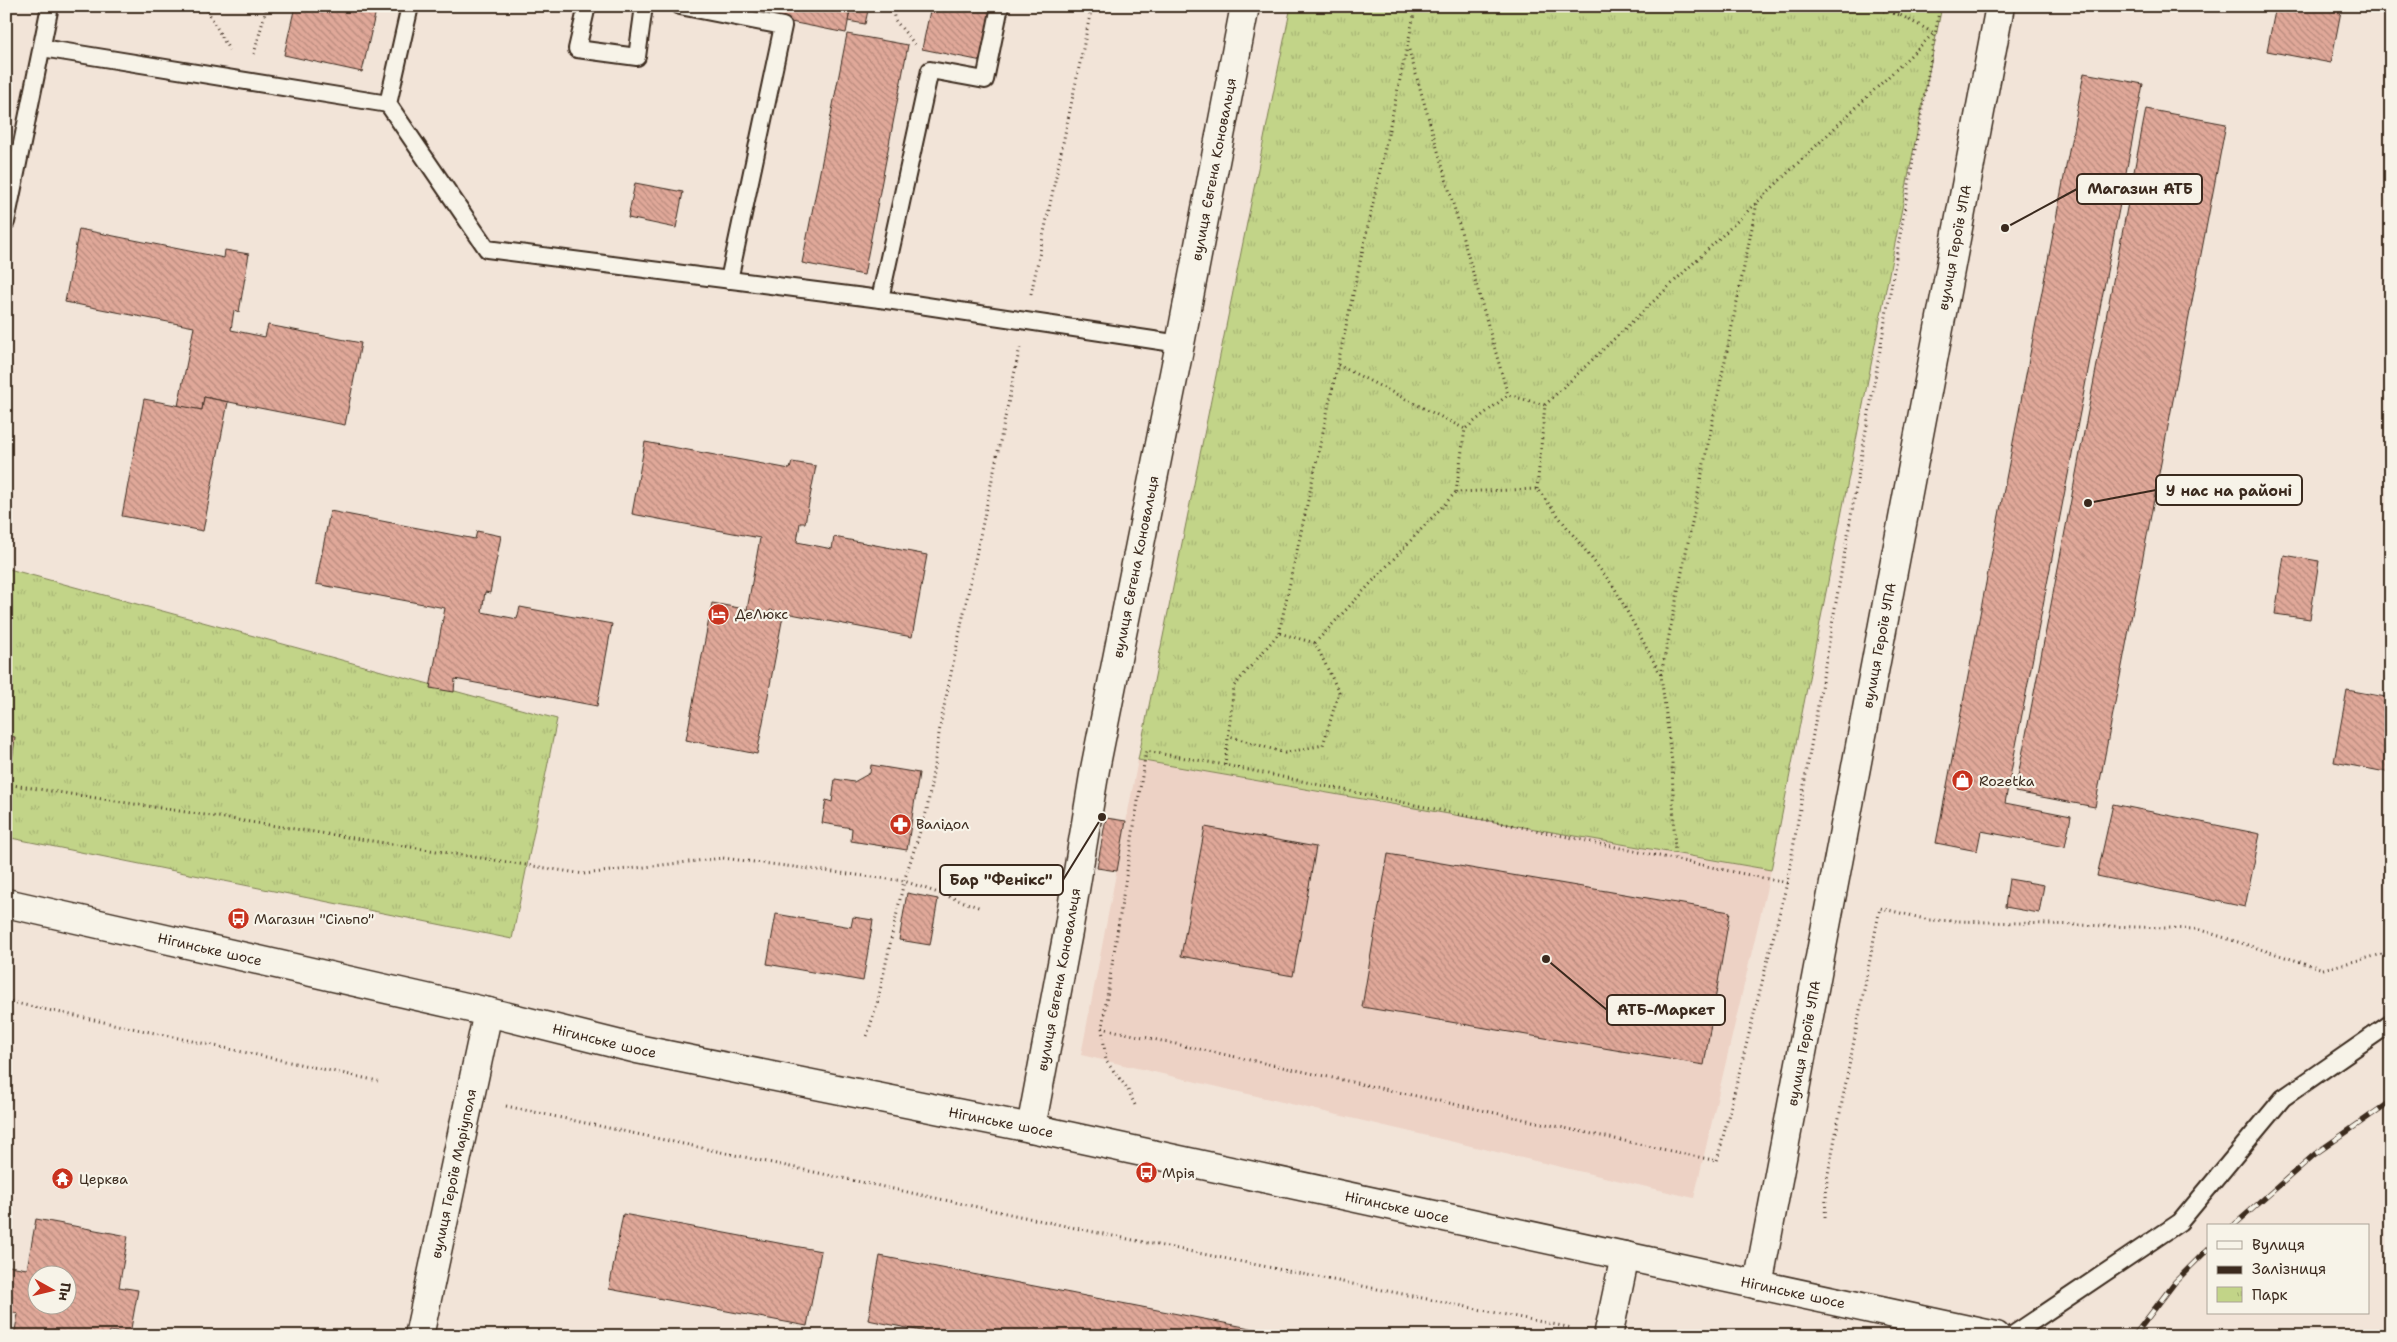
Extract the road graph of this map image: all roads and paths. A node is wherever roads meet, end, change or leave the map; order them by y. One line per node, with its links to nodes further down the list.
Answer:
1 (50, 6): 19 (lane)
2 (205, 6): 22 (path)
3 (267, 6): 22 (path)
4 (410, 6): 23 (lane)
5 (587, 6): 6 (lane)
6 (644, 6)
7 (680, 6): 26 (lane)
8 (891, 6): 21 (path)
9 (1000, 6): 21 (lane)
10 (1092, 6): 28 (path)
11 (1245, 6): 29 (street, вулиця Євгена Коновальця)
12 (1416, 6): 20 (path)
13 (1864, 6): 17 (path)
14 (1902, 6): 17 (path)
15 (1940, 6): 18 (path)
16 (2000, 6): 59 (street, вулиця Героїв УПА)
17 (1900, 14): 18 (path)
18 (1934, 34): 24 (path); 44 (path)
19 (42, 48): 22 (lane); 25 (lane)
20 (1408, 48): 30 (path); 31 (path)
21 (930, 70): 27 (lane)
22 (247, 81): 23 (lane)
23 (388, 104): 26 (lane)
24 (1757, 202): 32 (path); 38 (path)
25 (6, 222)
26 (729, 280): 27 (lane)
27 (880, 299): 28 (lane)
28 (1025, 321): 29 (lane); 43 (path)
29 (1180, 344): 56 (street, вулиця Євгена Коновальця)
30 (1338, 365): 33 (path); 36 (path)
31 (1508, 395): 32 (path); 33 (path)
32 (1545, 405): 34 (path)
33 (1465, 429): 35 (path)
34 (1537, 489): 35 (path); 38 (path)
35 (1456, 492): 37 (path)
36 (1279, 633): 37 (path); 39 (path)
37 (1315, 643): 39 (path)
38 (1661, 675): 42 (path)
39 (1229, 736): 40 (path)
40 (1225, 765): 42 (path); 51 (path)
41 (6, 784): 43 (path)
42 (1675, 858): 44 (path)
43 (904, 881): 46 (path); 52 (path)
44 (1787, 883): 51 (path)
45 (6, 903): 49 (street, Нігинське шосе)
46 (981, 908)
47 (2391, 952): 57 (path)
48 (6, 1001): 53 (path)
49 (488, 1012): 56 (street, Нігинське шосе); 61 (street, вулиця Героїв Маріуполя)
50 (2391, 1024): 64 (lane)
51 (1102, 1028): 55 (path)
52 (867, 1036)
53 (378, 1081)
54 (506, 1106): 60 (path)
55 (1136, 1107)
56 (1031, 1128): 58 (street, Нігинське шосе)
57 (1825, 1217)
58 (1625, 1256): 59 (street, Нігинське шосе); 62 (street)
59 (1758, 1285): 63 (street, Нігинське шосе)
60 (1572, 1328)
61 (420, 1336)
62 (1608, 1336)
63 (1996, 1336)
64 (2011, 1336)

